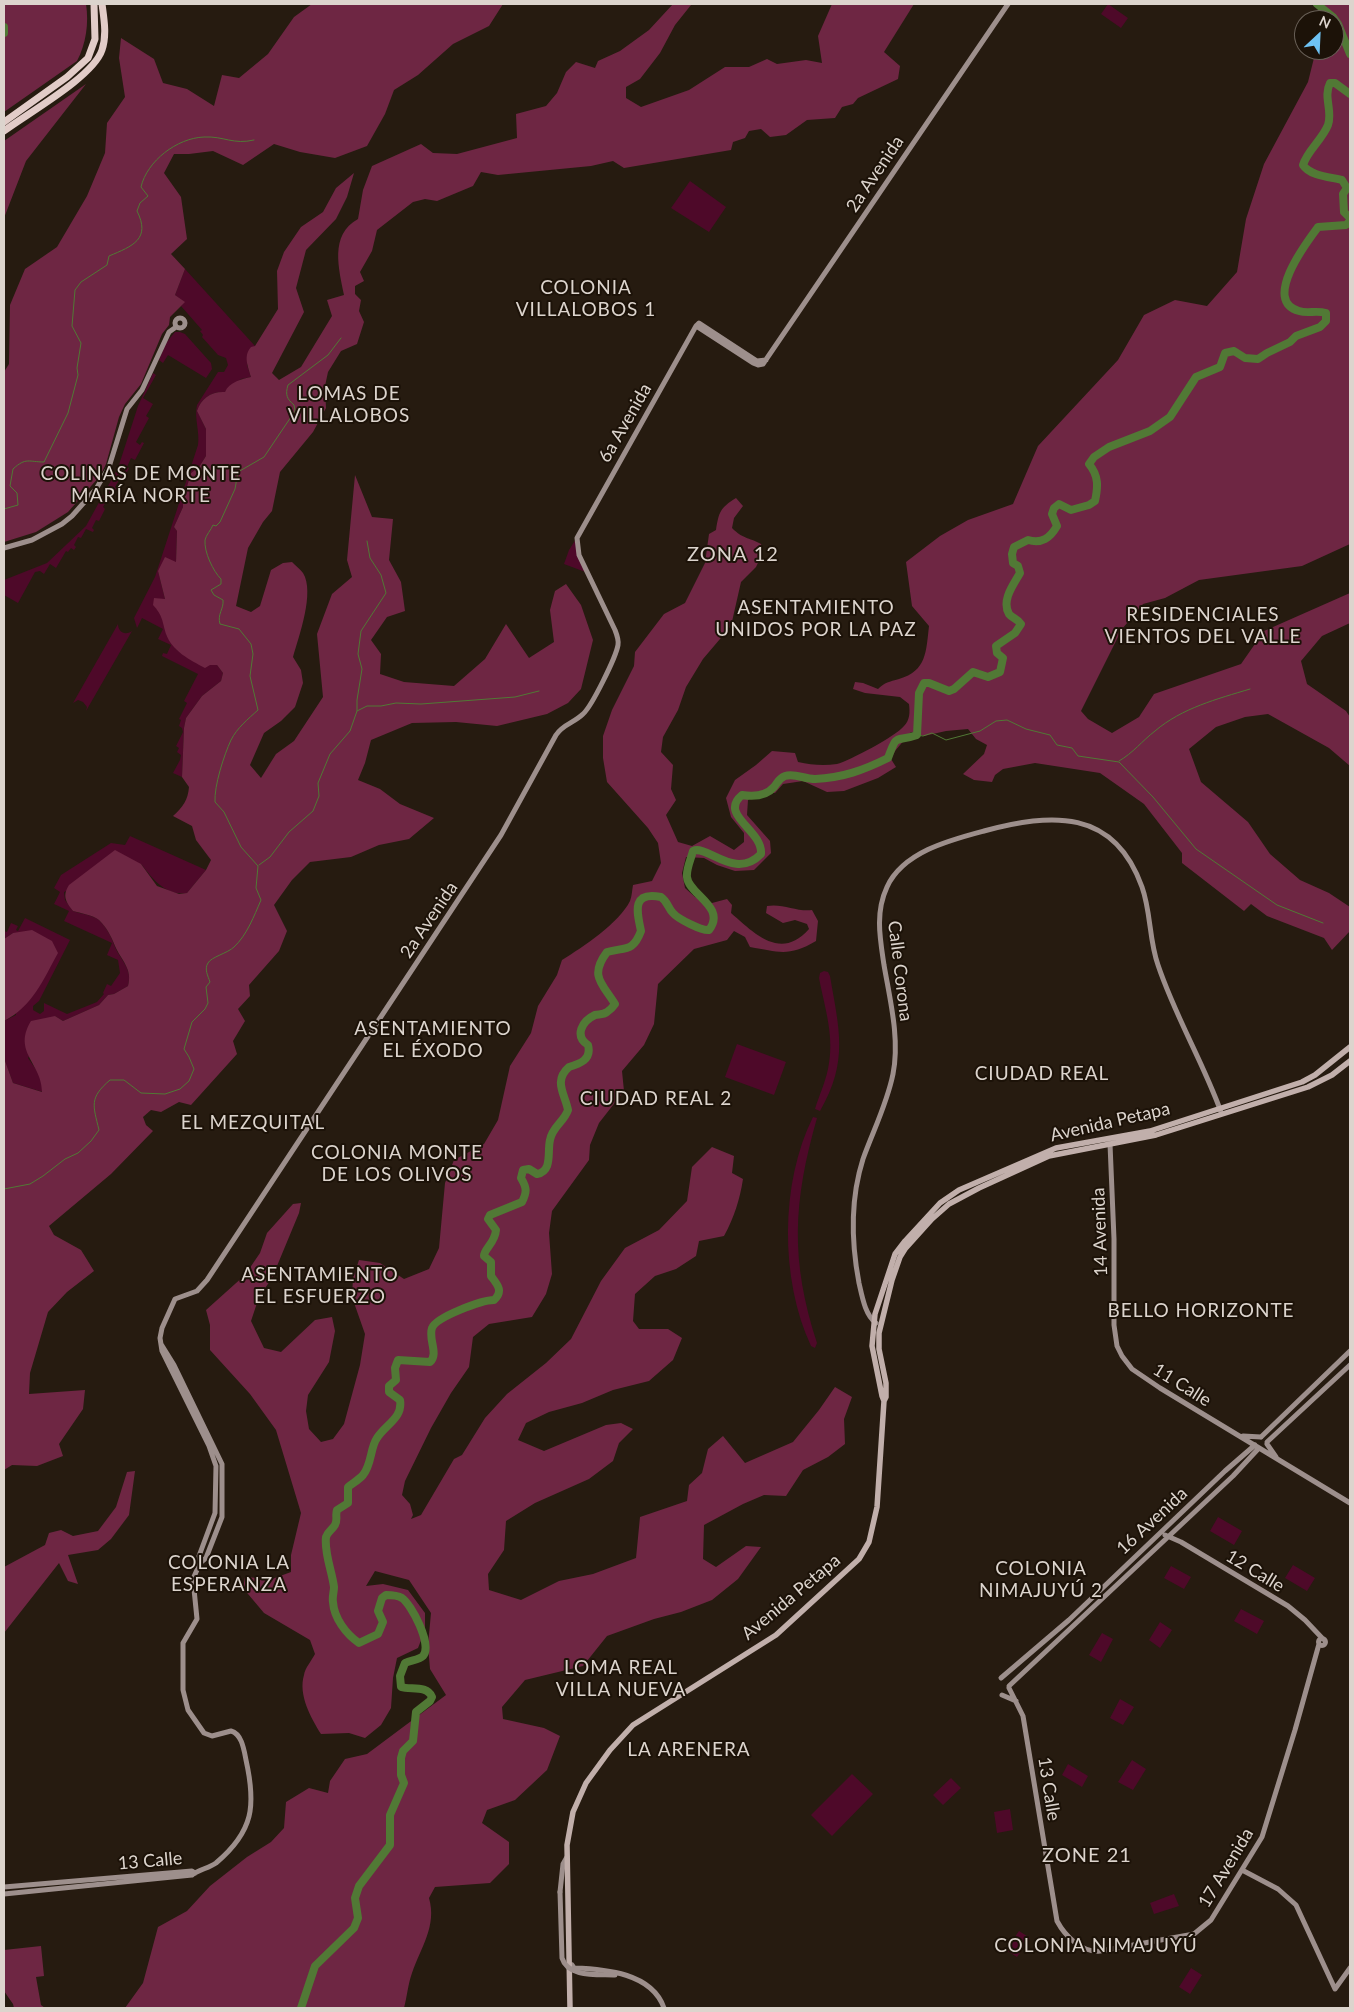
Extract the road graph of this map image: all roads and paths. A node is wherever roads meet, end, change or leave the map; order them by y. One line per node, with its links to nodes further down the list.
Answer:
1 (94, 4): 4 (highway)
2 (102, 4): 5 (highway)
3 (1008, 4): 6 (main road, 2a Avenida)
4 (4, 122)
5 (4, 131)
6 (697, 324): 8 (main road, 6a Avenida)
7 (176, 327): 9 (main road)
8 (577, 538): 37 (main road, 2a Avenida)
9 (4, 548)
10 (1350, 1047): 12 (main road, Avenida Petapa)
11 (1350, 1060): 12 (main road, Avenida Petapa)
12 (1221, 1112): 13 (main road, Avenida Petapa); 14 (main road, Avenida Petapa); 14 (main road, Calle Corona)
13 (1110, 1144): 14 (main road, Avenida Petapa); 15 (main road, 14 Avenida)
14 (877, 1324): 35 (main road, Avenida Petapa)
15 (1118, 1349): 20 (main road, 11 Calle)
16 (1350, 1351): 18 (main road)
17 (1350, 1365): 19 (main road)
18 (1326, 1374): 19 (main road); 21 (main road)
19 (1334, 1381): 22 (main road)
20 (1240, 1436): 21 (main road, 11 Calle); 23 (main road, 11 Calle)
21 (1260, 1437): 22 (main road, 11 Calle); 23 (main road)
22 (1267, 1443): 23 (main road); 24 (main road, 11 Calle)
23 (1258, 1447): 24 (main road, 11 Calle); 26 (main road, 16 Avenida); 27 (main road, 16 Avenida)
24 (1278, 1459): 25 (main road, 11 Calle)
25 (1350, 1503)
26 (1176, 1527): 28 (main road, 16 Avenida); 29 (main road)
27 (1161, 1531): 28 (main road, 12 Calle); 31 (main road, 16 Avenida)
28 (1167, 1536): 29 (main road, 12 Calle); 32 (main road, 16 Avenida)
29 (1182, 1542): 30 (main road, 12 Calle)
30 (1321, 1643): 36 (main road, 17 Avenida)
31 (1001, 1678)
32 (1009, 1687): 34 (main road, 13 Calle)
33 (1002, 1695): 34 (main road)
34 (1018, 1704): 40 (main road, 13 Calle)
35 (567, 1857): 41 (main road, Avenida Petapa); 43 (main road, bridge)
36 (1242, 1870): 40 (main road, 17 Avenida); 42 (main road)
37 (195, 1873): 38 (main road, 13 Calle); 39 (main road, 13 Calle)
38 (4, 1887)
39 (4, 1894)
40 (1093, 1952)
41 (569, 1957): 43 (main road); 44 (main road, Avenida Petapa)
42 (1350, 1968)
43 (629, 1976): 45 (main road)
44 (570, 2008)
45 (664, 2008)

